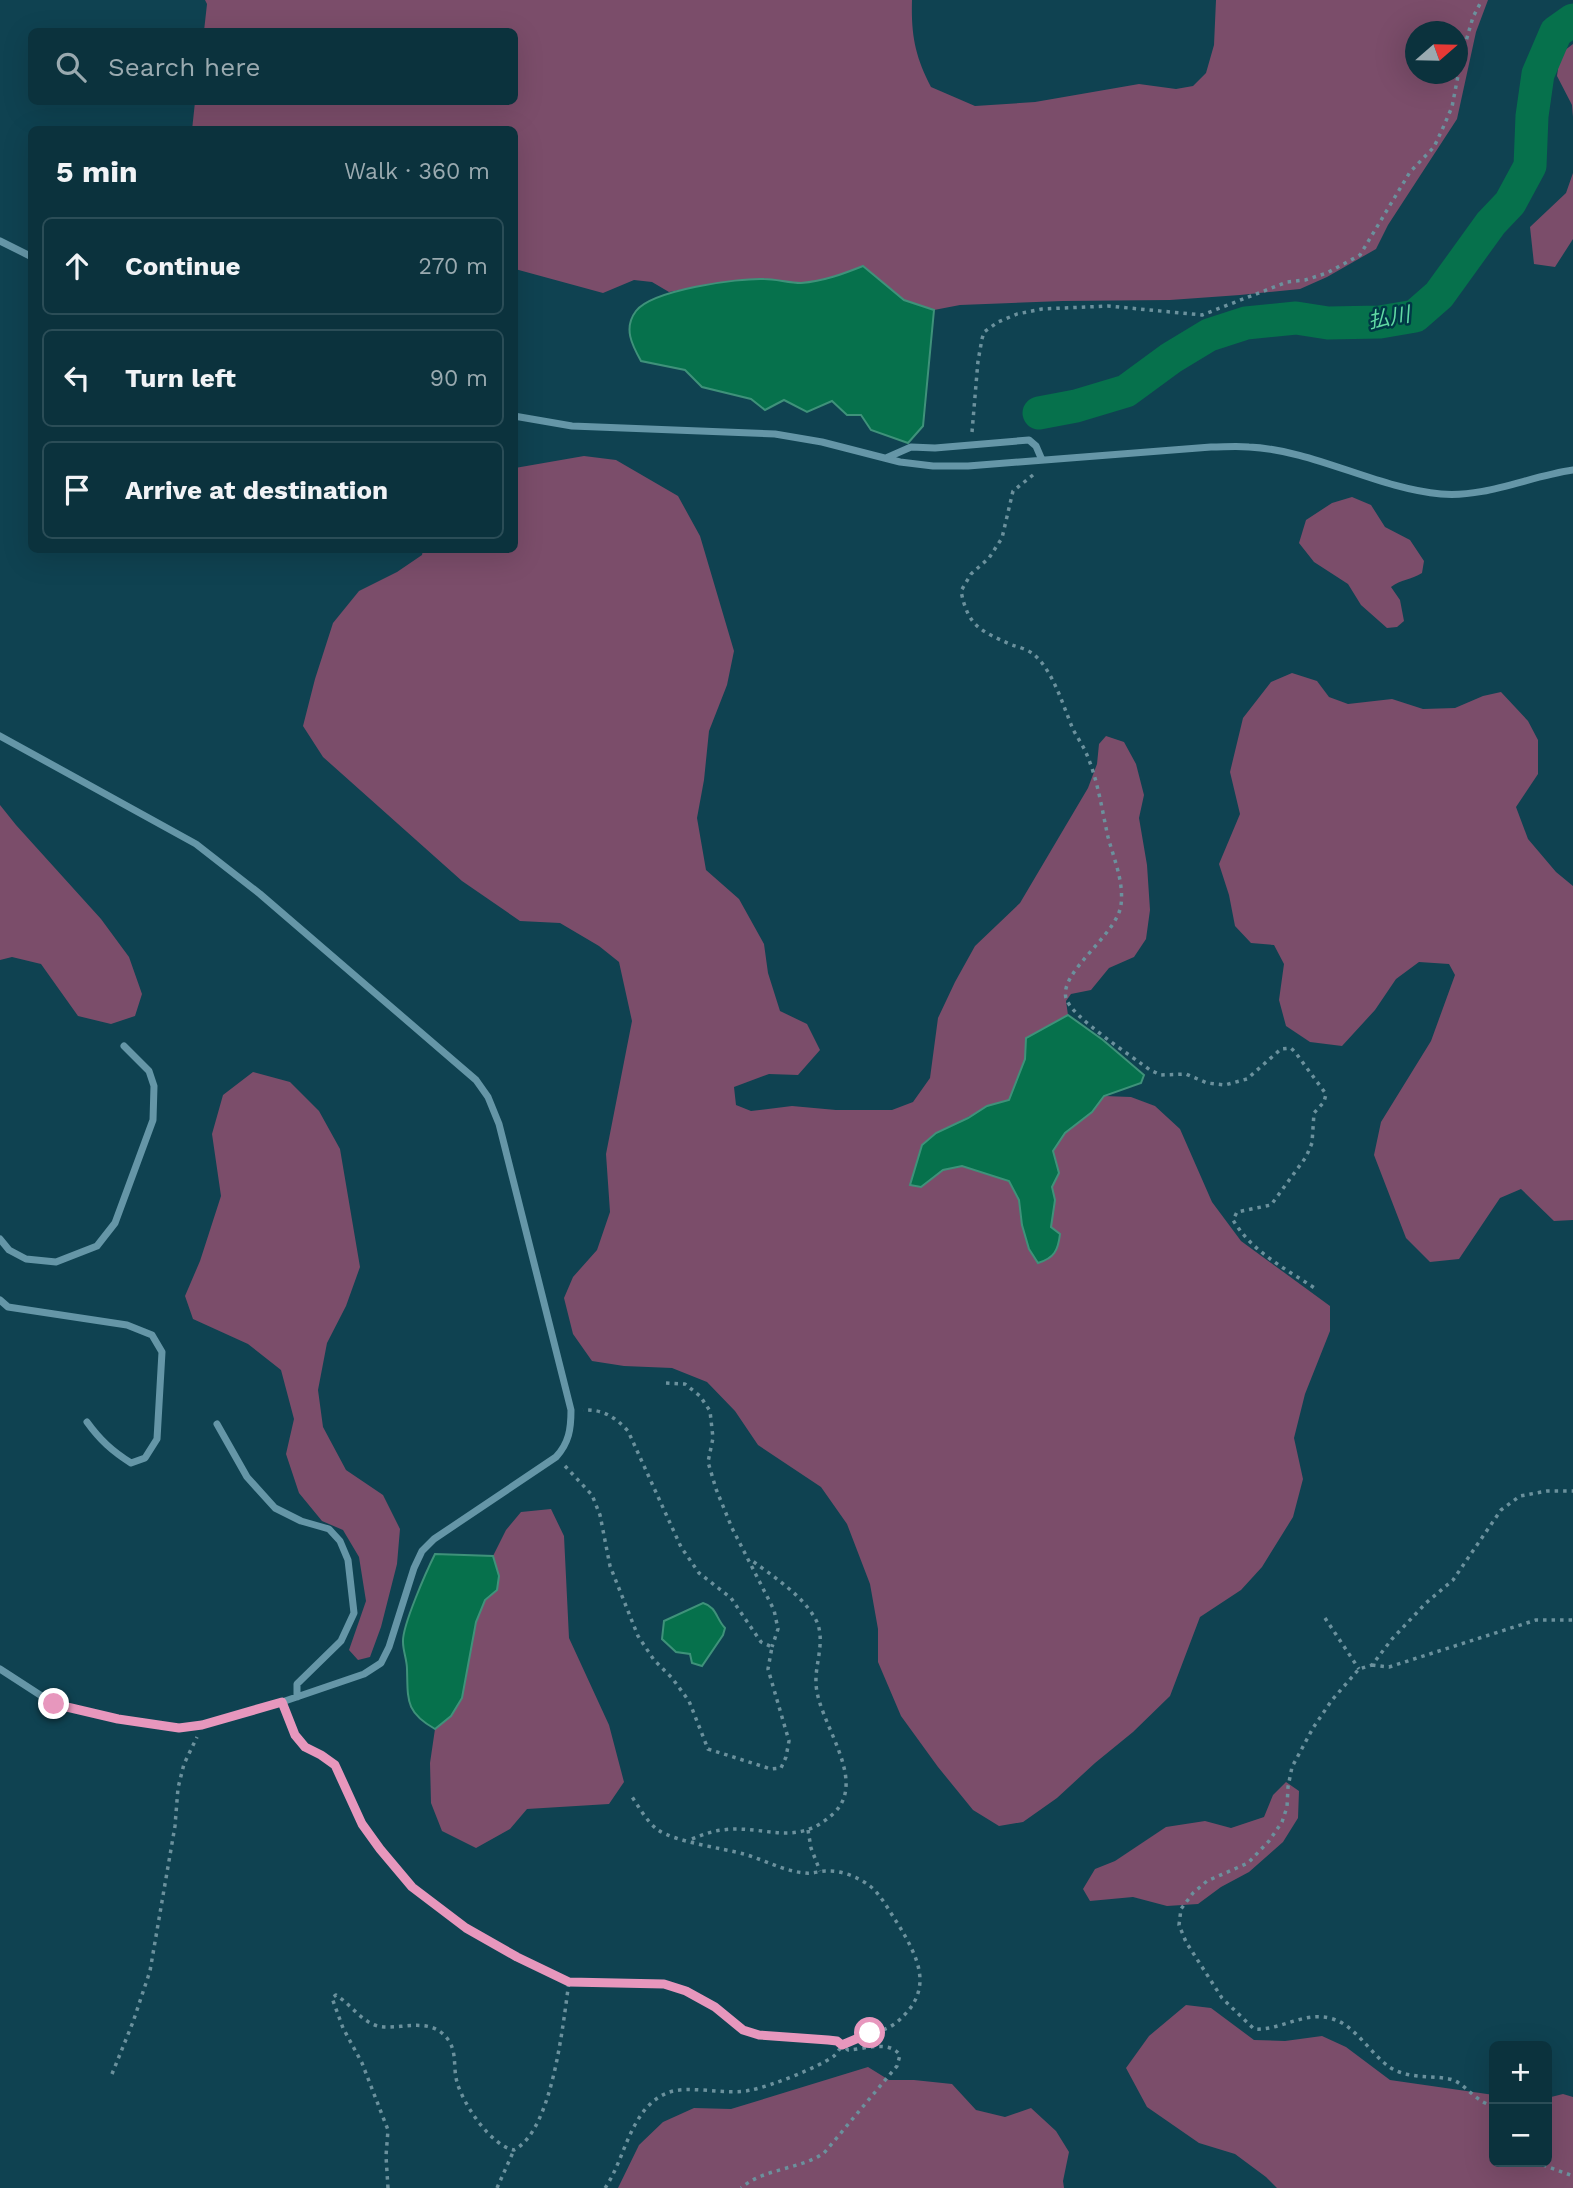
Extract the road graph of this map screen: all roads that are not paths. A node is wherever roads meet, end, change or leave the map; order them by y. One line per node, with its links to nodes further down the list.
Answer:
1 (0, 242): 2 (street)
2 (28, 255)
3 (518, 417): 4 (street)
4 (886, 458): 5 (street); 5 (street)
5 (1042, 460): 6 (street)
6 (1573, 470)
7 (0, 736): 14 (street)
8 (124, 1046): 9 (street)
9 (0, 1239)
10 (0, 1300): 11 (street)
11 (87, 1422)
12 (217, 1424): 14 (street)
13 (0, 1669): 14 (street)
14 (297, 1697)

